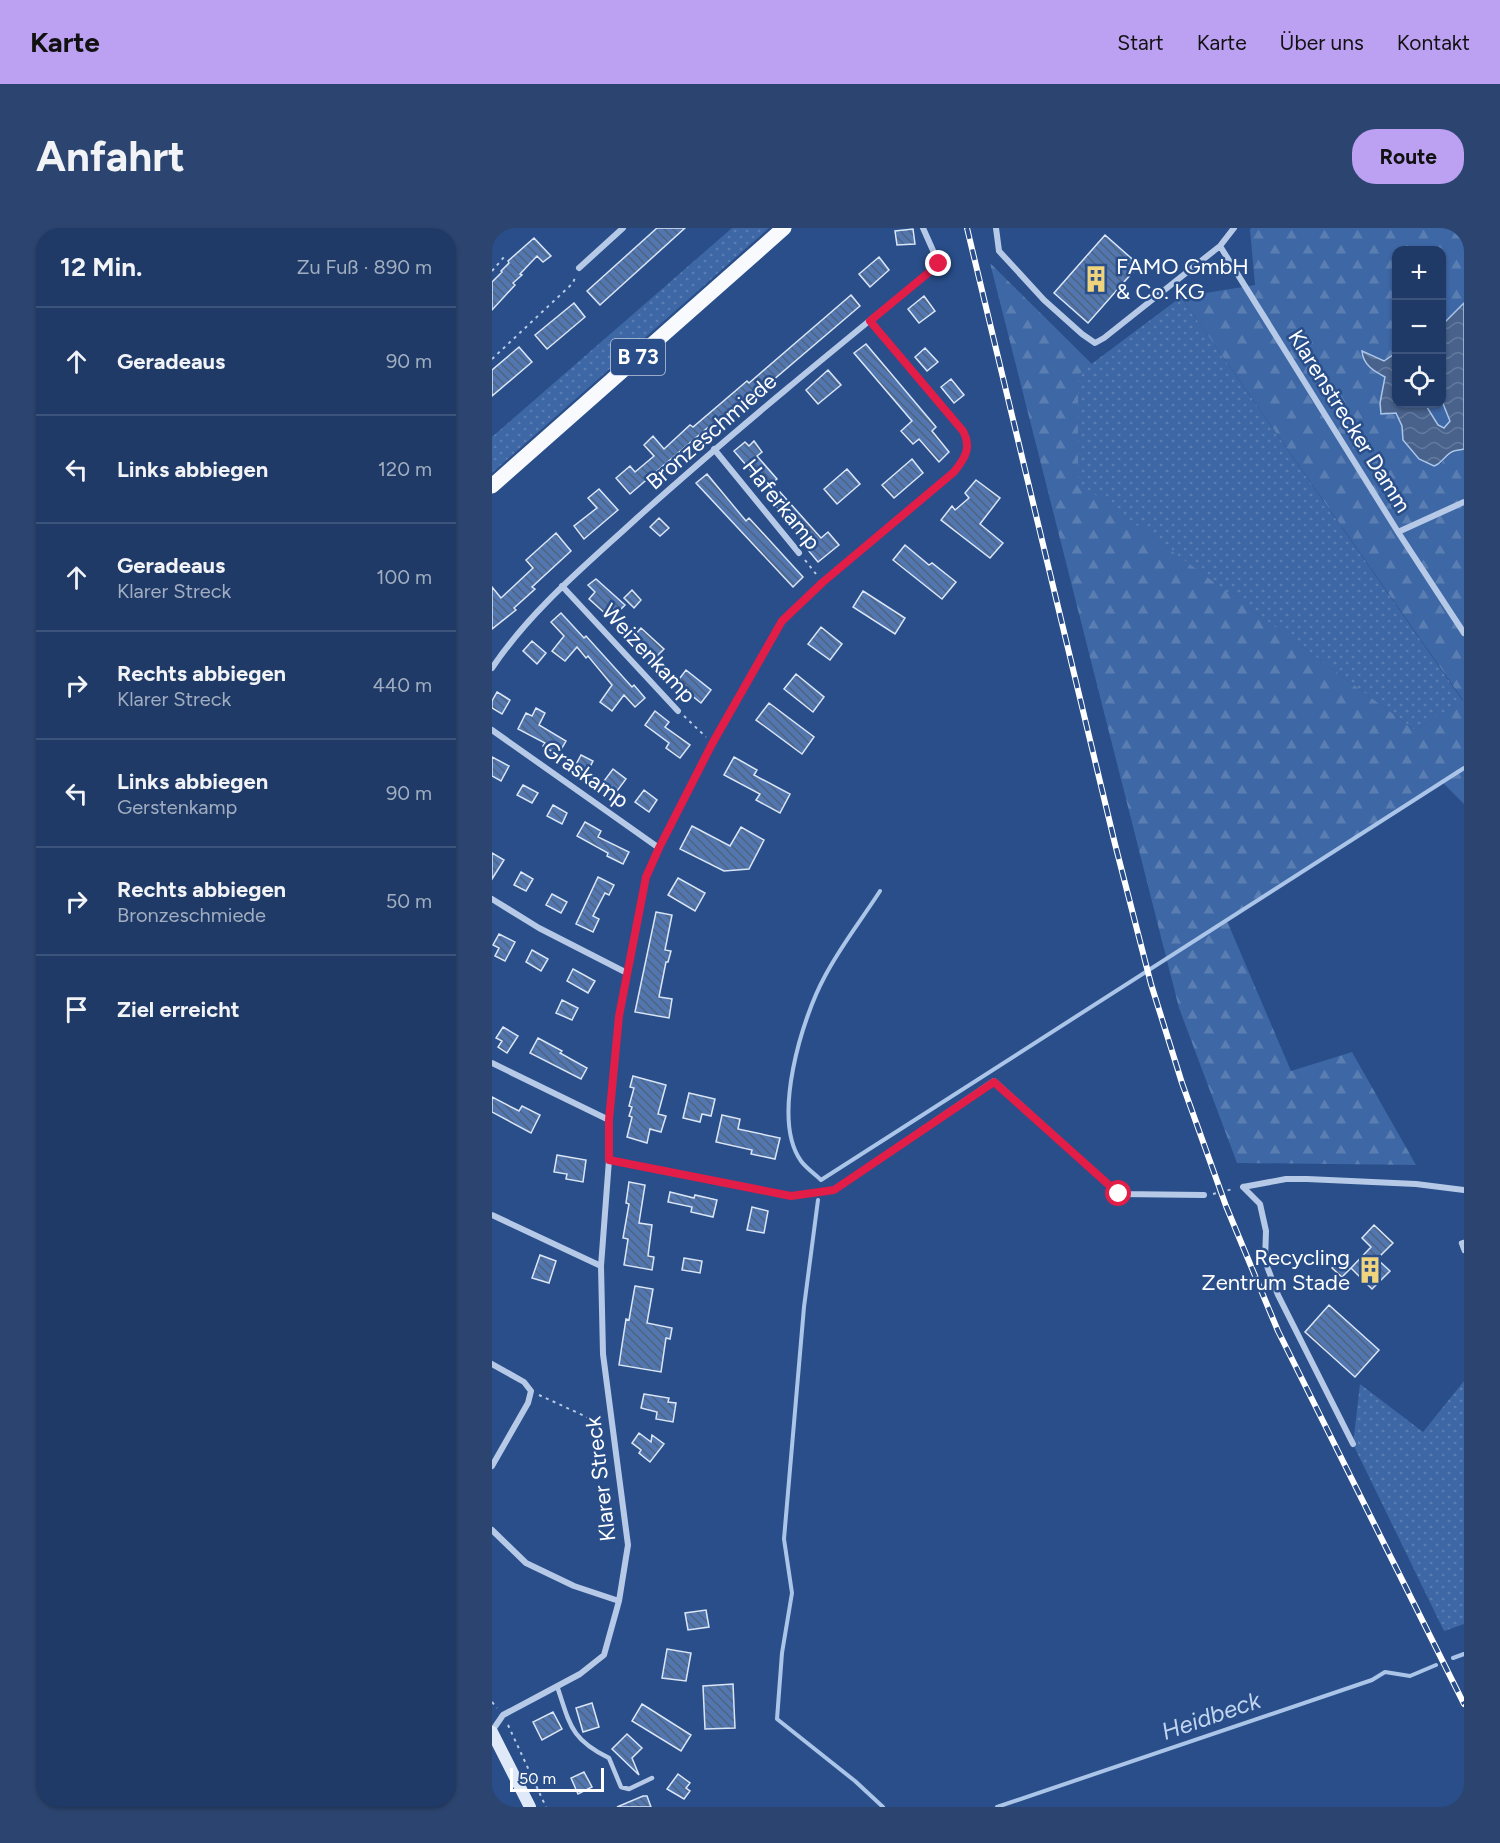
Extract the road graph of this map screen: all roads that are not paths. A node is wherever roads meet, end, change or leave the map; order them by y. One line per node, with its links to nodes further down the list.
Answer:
1 (623, 228): 7 (street)
2 (784, 228): 10 (main road, B 73)
3 (923, 228): 8 (street, Bronzeschmiede)
4 (996, 228): 6 (street)
5 (1234, 228): 6 (street)
6 (1220, 246): 12 (street, Klarenstrecker Damm)
7 (579, 268)
8 (870, 321): 9 (street, Bronzeschmiede); 19 (street, Klarer Streck)
9 (714, 449): 13 (street, Haferkamp); 14 (street, Bronzeschmiede)
10 (492, 486)
11 (1464, 502): 12 (street)
12 (1398, 532): 15 (street, Klarenstrecker Damm)
13 (799, 553)
14 (562, 586): 16 (street, Bronzeschmiede); 17 (street, Weizenkamp)
15 (1464, 633)
16 (492, 668)
17 (678, 711)
18 (492, 730): 19 (street, Graskamp)
19 (659, 848): 21 (street, Klarer Streck)
20 (492, 899): 21 (street)
21 (627, 973): 23 (street, Klarer Streck)
22 (492, 1063): 23 (street)
23 (609, 1120): 24 (street, Klarer Streck)
24 (609, 1160): 26 (street); 30 (street, Klarer Streck)
25 (1464, 1191): 32 (street)
26 (1204, 1196)
27 (492, 1215): 30 (street)
28 (1464, 1242): 29 (lane)
29 (1464, 1251)
30 (601, 1266): 35 (street, Klarer Streck)
31 (492, 1364): 33 (street)
32 (1353, 1444)
33 (492, 1466)
34 (492, 1530): 35 (street)
35 (619, 1602): 36 (street, Klarer Streck)
36 (557, 1686): 37 (street, Klarer Streck); 38 (lane)
37 (492, 1731): 39 (main road)
38 (652, 1778)
39 (530, 1807)

